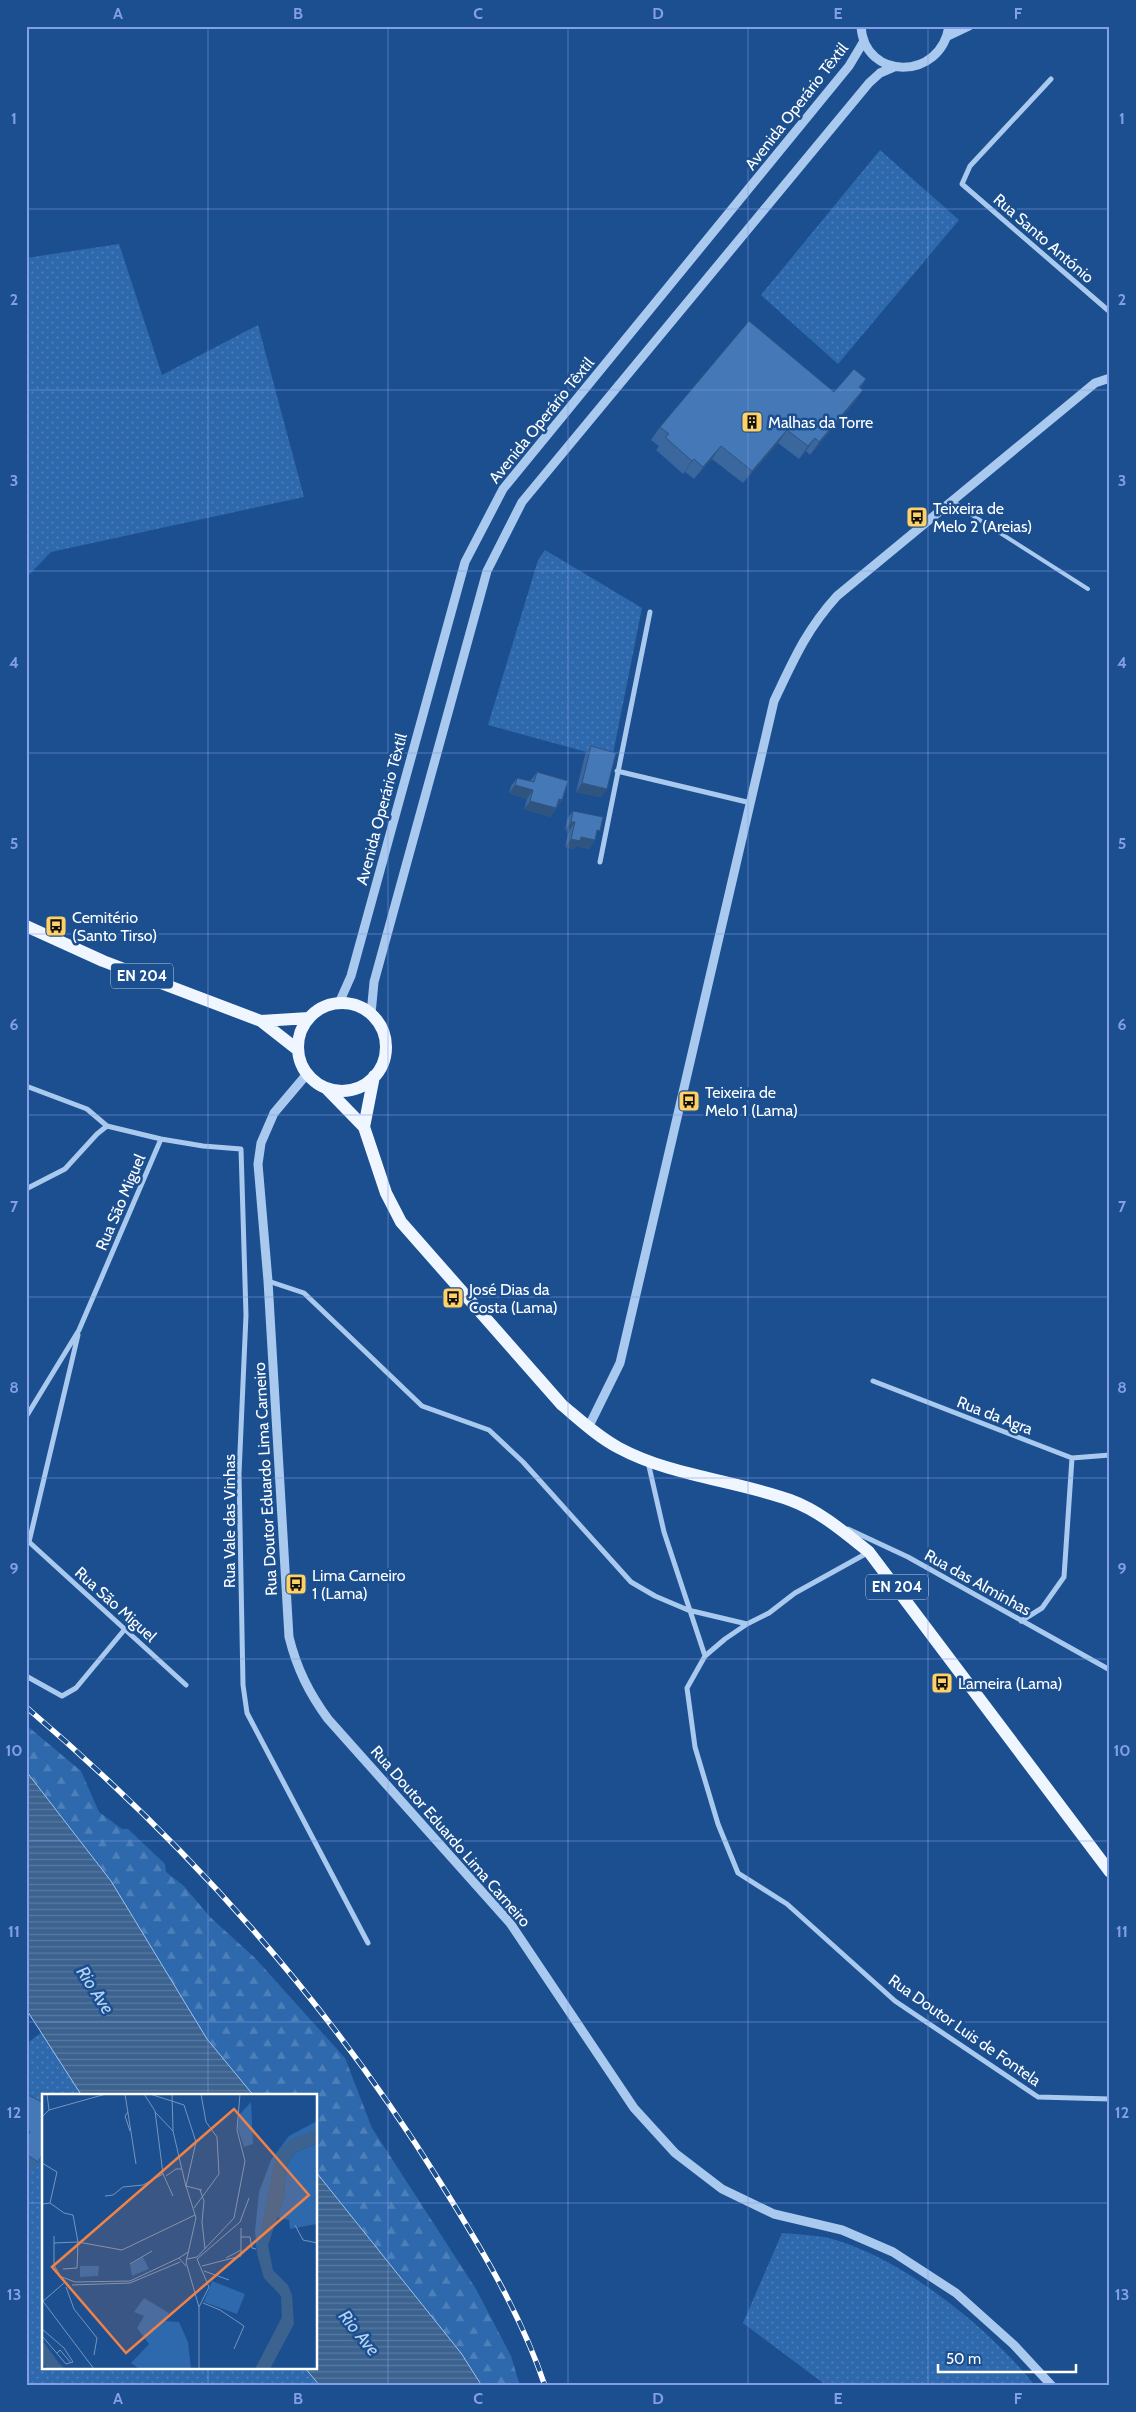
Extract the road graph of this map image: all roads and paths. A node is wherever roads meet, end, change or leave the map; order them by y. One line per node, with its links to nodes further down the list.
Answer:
1 (862, 26): 5 (street)
2 (949, 26): 4 (street)
3 (969, 26): 4 (street)
4 (948, 36): 6 (street)
5 (864, 41): 6 (street); 17 (street, Avenida Operário Têxtil)
6 (894, 67): 18 (street)
7 (1051, 79): 8 (street, Rua Santo António)
8 (1110, 312)
9 (1110, 378): 10 (street)
10 (953, 500): 11 (lane); 14 (street)
11 (1088, 588)
12 (650, 612): 13 (street)
13 (618, 771): 14 (street); 15 (street)
14 (752, 803): 34 (street)
15 (600, 862)
16 (26, 926): 20 (main road, EN 204)
17 (339, 1003): 18 (main road); 19 (main road, EN 204)
18 (371, 1014): 23 (main road, EN 204)
19 (309, 1018): 20 (main road, EN 204); 21 (main road)
20 (261, 1020): 21 (main road, EN 204)
21 (298, 1050): 22 (main road)
22 (307, 1074): 25 (main road, EN 204); 30 (street, Rua Doutor Eduardo Lima Carneiro)
23 (374, 1076): 25 (main road); 27 (main road, EN 204)
24 (26, 1086): 26 (street)
25 (327, 1089): 27 (main road, EN 204)
26 (107, 1126): 28 (street); 29 (street)
27 (364, 1127): 34 (main road, EN 204)
28 (161, 1139): 31 (street, Rua São Miguel); 51 (street, Rua Vale das Vinhas)
29 (26, 1189)
30 (268, 1280): 42 (street); 53 (street, Rua Doutor Eduardo Lima Carneiro)
31 (79, 1330): 33 (street, Rua São Miguel); 40 (street, Rua São Miguel)
32 (873, 1381): 37 (street, Rua da Agra)
33 (26, 1417)
34 (588, 1428): 38 (main road, EN 204)
35 (1110, 1450): 36 (street)
36 (1110, 1454): 37 (street, Rua da Agra)
37 (1072, 1458): 43 (street)
38 (648, 1461): 39 (main road, EN 204); 42 (street)
39 (832, 1521): 41 (main road, EN 204); 43 (street, Rua das Alminhas)
40 (28, 1541): 45 (street, Rua São Miguel)
41 (869, 1552): 44 (street); 50 (main road, EN 204)
42 (688, 1610): 44 (street); 46 (street)
43 (1021, 1621): 47 (street, Rua das Alminhas)
44 (747, 1624): 46 (street)
45 (125, 1629): 48 (street); 49 (street, Rua São Miguel)
46 (705, 1656): 52 (street, Rua Doutor Luis de Fontela)
47 (1110, 1670)
48 (26, 1676)
49 (186, 1685)
50 (1110, 1872)
51 (368, 1943)
52 (1110, 2099)
53 (1052, 2386)

